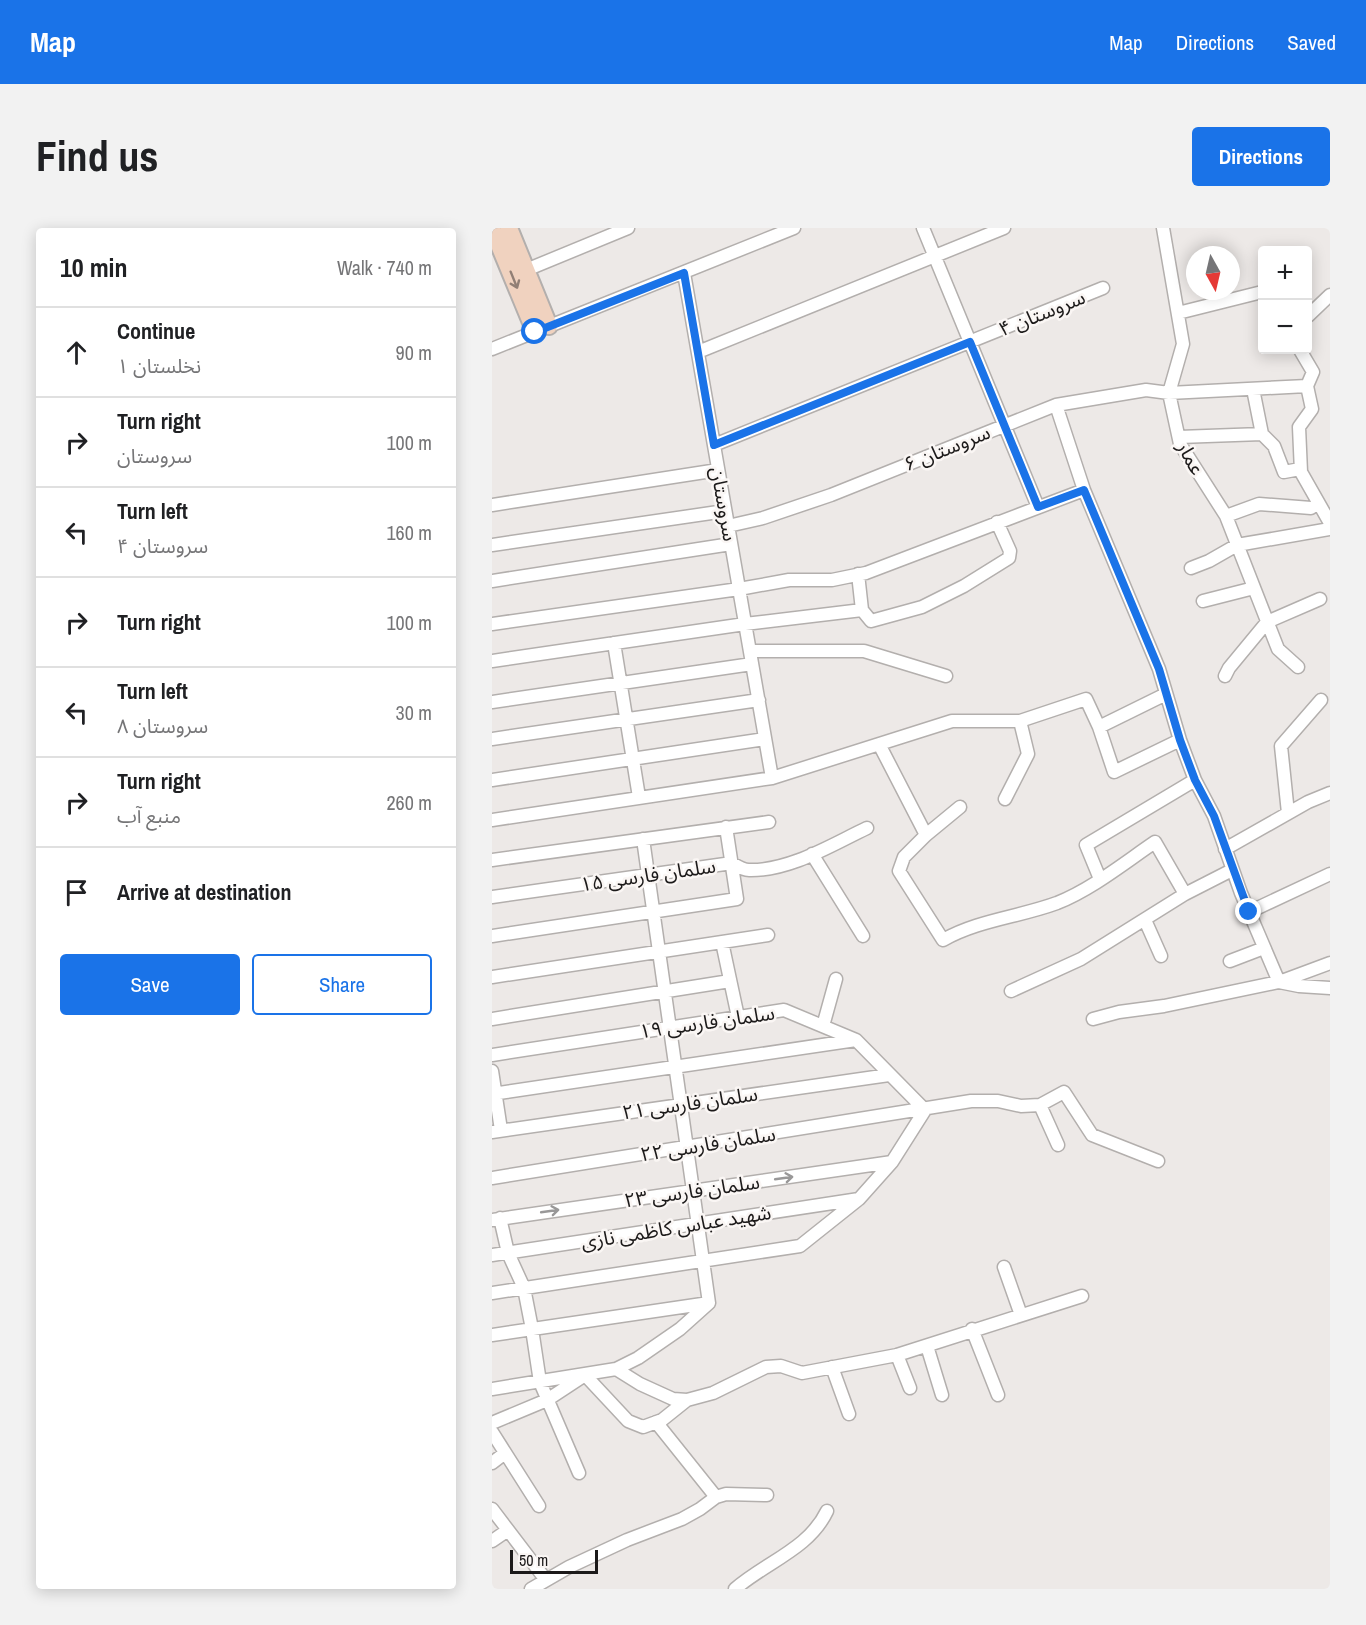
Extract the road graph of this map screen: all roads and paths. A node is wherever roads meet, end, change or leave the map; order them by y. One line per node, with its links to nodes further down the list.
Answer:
1 (509, 228): 9 (street)
2 (628, 228): 9 (street)
3 (794, 228): 10 (street)
4 (923, 228): 8 (street)
5 (1004, 228): 8 (street)
6 (1163, 228): 15 (street, عمار)
7 (494, 238): 16 (street, one-way to 16)
8 (935, 257): 17 (street); 19 (street)
9 (526, 270): 16 (street)
10 (684, 273): 16 (street); 19 (street, سروستان)
11 (1103, 288): 17 (street, سروستان ۴)
12 (1258, 293): 15 (street)
13 (1330, 295): 14 (street)
14 (1312, 312)
15 (1178, 313): 23 (street, عمار)
16 (542, 329): 18 (street)
17 (970, 342): 25 (street); 28 (street, سروستان ۴)
18 (492, 348)
19 (698, 352): 28 (street, سروستان)
20 (1302, 354): 21 (street)
21 (1307, 386): 22 (street, سروستان ۶); 29 (street)
22 (1253, 389): 23 (street, سروستان ۶); 26 (street)
23 (1169, 393): 24 (street, سروستان ۶); 27 (street, عمار)
24 (1056, 405): 25 (street, سروستان ۶); 31 (street)
25 (1004, 425): 33 (street); 39 (street, سروستان ۶)
26 (1262, 434): 27 (street); 29 (street)
27 (1179, 437): 36 (street, عمار)
28 (714, 445): 30 (street, سروستان)
29 (1300, 469): 38 (street)
30 (718, 470): 32 (street); 35 (street, سروستان)
31 (1084, 490): 33 (street); 62 (street)
32 (492, 505)
33 (1038, 507): 37 (street)
34 (1311, 508): 36 (street)
35 (726, 511): 39 (street, سروستان); 42 (street)
36 (1226, 516): 43 (street, عمار)
37 (997, 522): 45 (street); 51 (street)
38 (1330, 523)
39 (728, 526): 41 (street, سروستان)
40 (1330, 529): 43 (street)
41 (731, 544): 46 (street); 48 (street, سروستان)
42 (492, 545)
43 (1238, 545): 44 (street); 47 (street, عمار)
44 (1191, 568)
45 (858, 574): 48 (street); 51 (street)
46 (492, 581)
47 (1254, 588): 50 (street); 52 (street, عمار)
48 (739, 589): 53 (street); 54 (street, سروستان)
49 (1320, 599): 52 (street)
50 (1203, 601)
51 (862, 610): 54 (street)
52 (1267, 622): 58 (street, عمار); 59 (street)
53 (492, 624)
54 (745, 624): 55 (street); 56 (street, سروستان)
55 (614, 643): 57 (street); 61 (street)
56 (751, 657): 60 (street); 61 (street); 63 (street, سروستان)
57 (492, 661)
58 (1298, 667)
59 (1225, 675)
60 (946, 676)
61 (620, 683): 65 (street); 66 (street)
62 (1166, 694): 68 (street); 71 (street)
63 (759, 700): 66 (street); 70 (street, سروستان)
64 (1321, 700): 81 (street)
65 (492, 702)
66 (626, 720): 69 (street); 73 (street)
67 (1020, 721): 68 (street); 72 (street); 79 (street)
68 (1099, 727): 71 (street)
69 (492, 739)
70 (765, 739): 73 (street); 74 (street, سروستان)
71 (1180, 740): 76 (street)
72 (879, 744): 74 (street); 86 (street)
73 (633, 759): 75 (street); 78 (street)
74 (772, 778): 78 (street)
75 (492, 780)
76 (1195, 780): 88 (street); 95 (street)
77 (1330, 793): 81 (street)
78 (639, 797): 82 (street)
79 (1005, 799)
80 (960, 807): 86 (street)
81 (1288, 813): 88 (street)
82 (492, 820)
83 (769, 822): 84 (street)
84 (726, 828): 87 (street); 91 (street)
85 (867, 828): 89 (street, سلمان فارسی ۱۵)
86 (926, 835): 95 (street)
87 (643, 839): 90 (street); 93 (street)
88 (1225, 849): 92 (street)
89 (812, 854): 91 (street, سلمان فارسی ۱۵); 103 (street)
90 (492, 860)
91 (732, 863): 93 (street, سلمان فارسی ۱۵); 98 (street)
92 (1232, 870): 96 (street); 99 (street)
93 (648, 874): 97 (street, سلمان فارسی ۱۵); 98 (street)
94 (1330, 874): 99 (street)
95 (1100, 879): 96 (street)
96 (1185, 894): 100 (street)
97 (492, 897)
98 (653, 912): 102 (street); 106 (street)
99 (1249, 912): 105 (street)
100 (1145, 920): 107 (street); 115 (street)
101 (768, 935): 104 (street)
102 (492, 936)
103 (863, 936)
104 (722, 942): 106 (street); 112 (street)
105 (1264, 948): 108 (street); 113 (street)
106 (658, 952): 110 (street); 116 (street)
107 (1161, 956)
108 (1230, 961)
109 (1330, 963): 113 (street)
110 (492, 977)
111 (836, 979): 120 (street)
112 (730, 981): 116 (street); 117 (street)
113 (1279, 982): 114 (street); 119 (street)
114 (1330, 988)
115 (1011, 991)
116 (664, 993): 118 (street); 121 (street)
117 (738, 1017): 120 (street, سلمان فارسی ۱۹); 121 (street, سلمان فارسی ۱۹)
118 (492, 1019)
119 (1093, 1019)
120 (823, 1026): 122 (street, سلمان فارسی ۱۹)
121 (669, 1028): 123 (street, سلمان فارسی ۱۹); 124 (street)
122 (856, 1040): 124 (street); 126 (street, سلمان فارسی ۱۹)
123 (492, 1054)
124 (675, 1067): 127 (street); 128 (street)
125 (492, 1071): 127 (street)
126 (889, 1075): 128 (street, سلمان فارسی ۲۱); 130 (street, سلمان فارسی ۱۹)
127 (494, 1094): 131 (street)
128 (680, 1105): 131 (street, سلمان فارسی ۲۱); 133 (street)
129 (1040, 1105): 130 (street, سلمان فارسی ۲۲); 132 (street); 134 (street)
130 (925, 1110): 133 (street, سلمان فارسی ۲۲); 135 (street)
131 (496, 1131)
132 (1058, 1145)
133 (686, 1147): 136 (street, سلمان فارسی ۲۲); 137 (street)
134 (1158, 1161)
135 (892, 1162): 137 (street, سلمان فارسی ۲۳, one-way to 135); 138 (street)
136 (492, 1178)
137 (692, 1191): 139 (street, سلمان فارسی ۲۳, one-way to 137); 140 (street)
138 (859, 1199): 140 (street, شهید عباس کاظمی نازی); 143 (street)
139 (496, 1219): 141 (street)
140 (697, 1223): 141 (street, شهید عباس کاظمی نازی); 143 (street)
141 (508, 1253): 142 (street, شهید عباس کاظمی نازی); 145 (street)
142 (492, 1255)
143 (703, 1261): 145 (street); 148 (street)
144 (1004, 1267): 149 (street)
145 (524, 1288): 146 (street); 150 (street)
146 (492, 1293)
147 (1082, 1296): 149 (street)
148 (709, 1303): 150 (street); 156 (street)
149 (1021, 1315): 151 (street)
150 (532, 1329): 152 (street); 158 (street)
151 (972, 1329): 153 (street); 162 (street)
152 (492, 1335)
153 (927, 1346): 154 (street); 161 (street)
154 (897, 1355): 155 (street); 159 (street)
155 (832, 1367): 164 (street); 165 (street)
156 (616, 1370): 157 (street); 164 (street)
157 (585, 1375): 158 (street); 163 (street); 166 (street)
158 (540, 1382): 160 (street); 163 (street)
159 (910, 1388)
160 (492, 1389)
161 (942, 1395)
162 (998, 1395)
163 (547, 1400): 167 (street); 171 (street)
164 (687, 1400): 166 (street)
165 (849, 1414)
166 (656, 1422): 173 (street)
167 (492, 1424)
168 (492, 1432): 169 (street)
169 (505, 1453): 170 (street); 174 (street)
170 (492, 1463)
171 (579, 1473)
172 (767, 1495): 173 (street)
173 (716, 1497): 179 (street)
174 (539, 1506)
175 (492, 1509): 177 (street)
176 (827, 1510): 181 (street)
177 (508, 1530): 178 (street); 179 (street)
178 (492, 1540)
179 (546, 1580): 180 (street)
180 (531, 1589)
181 (735, 1589)

